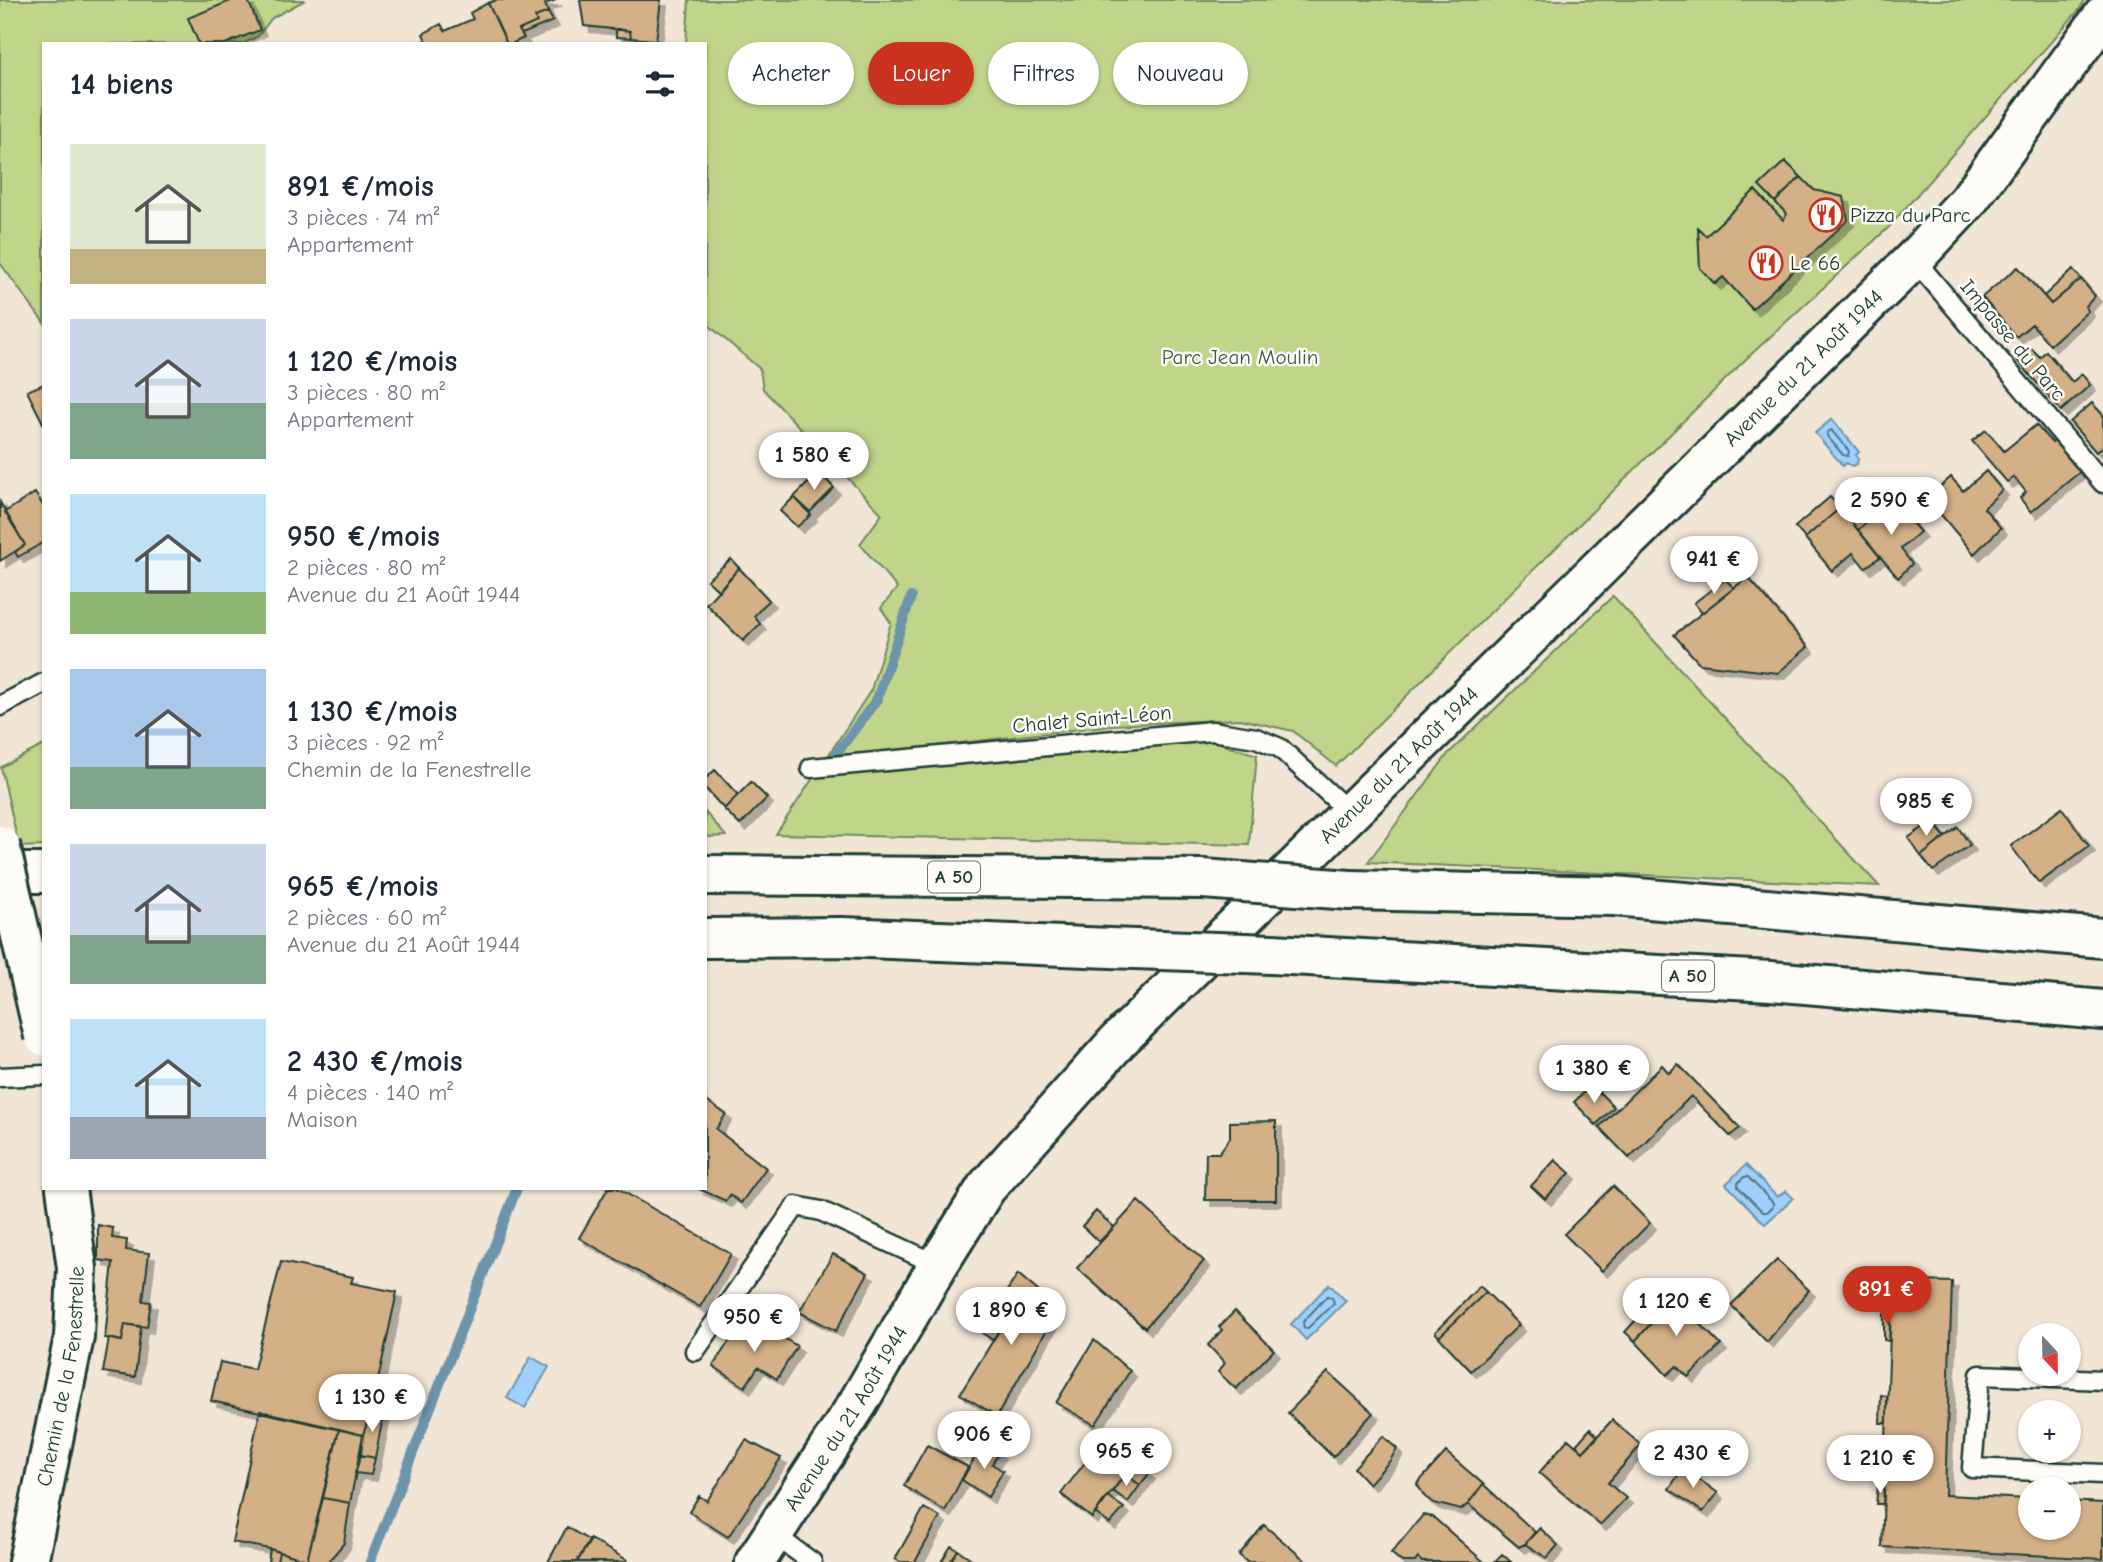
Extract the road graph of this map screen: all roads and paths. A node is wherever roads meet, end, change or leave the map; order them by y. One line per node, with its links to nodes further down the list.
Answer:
1 (2100, 26): 2 (main road, Avenue du 21 Août 1944)
2 (1914, 258): 3 (lane, Impasse du Parc); 7 (main road, Avenue du 21 Août 1944)
3 (2103, 483)
4 (42, 683): 5 (lane)
5 (0, 706)
6 (811, 768): 7 (lane, Chalet Saint-Léon)
7 (1351, 814): 21 (main road, Avenue du 21 Août 1944)
8 (0, 845): 17 (main road, bridge)
9 (0, 873): 10 (main road)
10 (42, 873)
11 (707, 875): 13 (main road, A 50, bridge)
12 (707, 938): 16 (main road, A 50, bridge)
13 (2103, 939)
14 (0, 943): 15 (main road)
15 (42, 943)
16 (2103, 1010)
17 (42, 1027)
18 (42, 1074): 19 (lane)
19 (0, 1077)
20 (66, 1190): 26 (main road, Chemin de la Fenestrelle)
21 (938, 1265): 22 (lane); 25 (main road, Avenue du 21 Août 1944)
22 (695, 1351)
23 (2103, 1380): 24 (lane)
24 (2103, 1474)
25 (764, 1548): 27 (lane)
26 (28, 1562)
27 (812, 1562)

